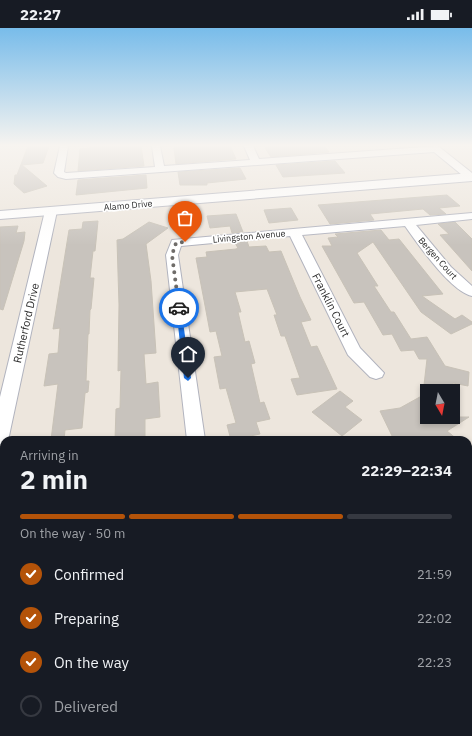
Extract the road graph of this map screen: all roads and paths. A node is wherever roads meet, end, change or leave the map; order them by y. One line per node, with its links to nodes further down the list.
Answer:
1 (446, 179): 2 (main road, Alamo Drive)
2 (51, 211): 3 (main road, Alamo Drive); 9 (street, Rutherford Drive)
3 (0, 215)
4 (472, 216): 5 (street, Livingston Avenue)
5 (406, 222): 6 (street, Livingston Avenue); 7 (street, Bergen Court)
6 (294, 232): 8 (street, Franklin Court); 10 (street, Livingston Avenue)
7 (472, 292)
8 (376, 373)
9 (0, 436)
10 (195, 436)

